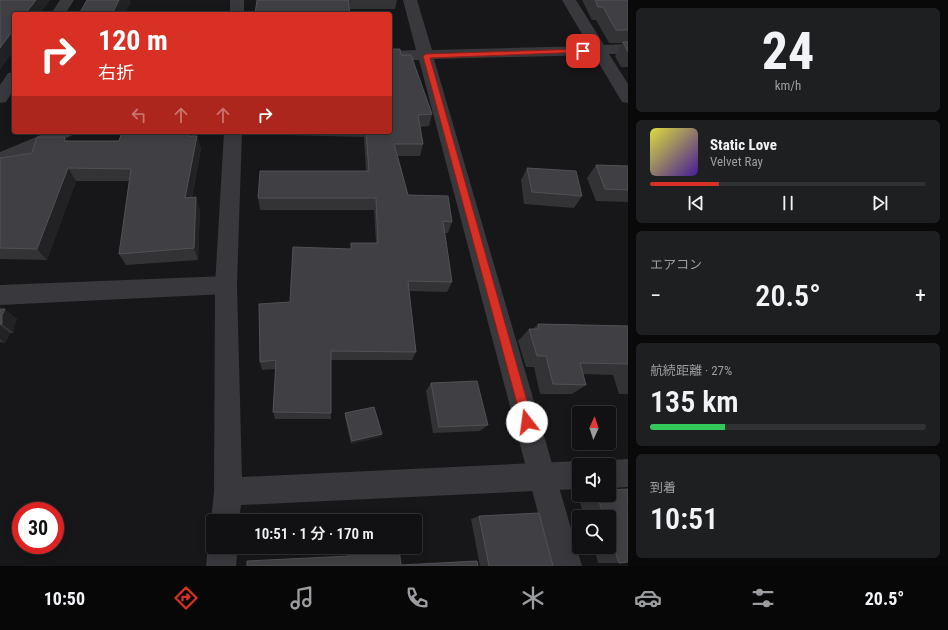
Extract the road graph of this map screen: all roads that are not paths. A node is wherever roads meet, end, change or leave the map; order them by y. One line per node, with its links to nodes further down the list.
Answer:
1 (67, 0): 5 (street)
2 (237, 0): 6 (street)
3 (410, 0): 10 (street)
4 (568, 0): 8 (street)
5 (59, 12)
6 (237, 12)
7 (628, 49): 8 (street)
8 (599, 50): 10 (street); 13 (street)
9 (392, 56): 10 (street)
10 (426, 56): 22 (street)
11 (12, 80): 12 (street)
12 (0, 98)
13 (628, 98)
14 (60, 134): 16 (street)
15 (233, 134): 17 (street)
16 (0, 159)
17 (226, 285): 18 (street); 23 (street)
18 (0, 295)
19 (628, 473): 20 (street)
20 (616, 474)
21 (572, 475): 22 (street)
22 (543, 477): 23 (street); 27 (street)
23 (228, 492): 24 (street)
24 (226, 514)
25 (222, 554): 26 (street)
26 (221, 566)
27 (567, 566)

